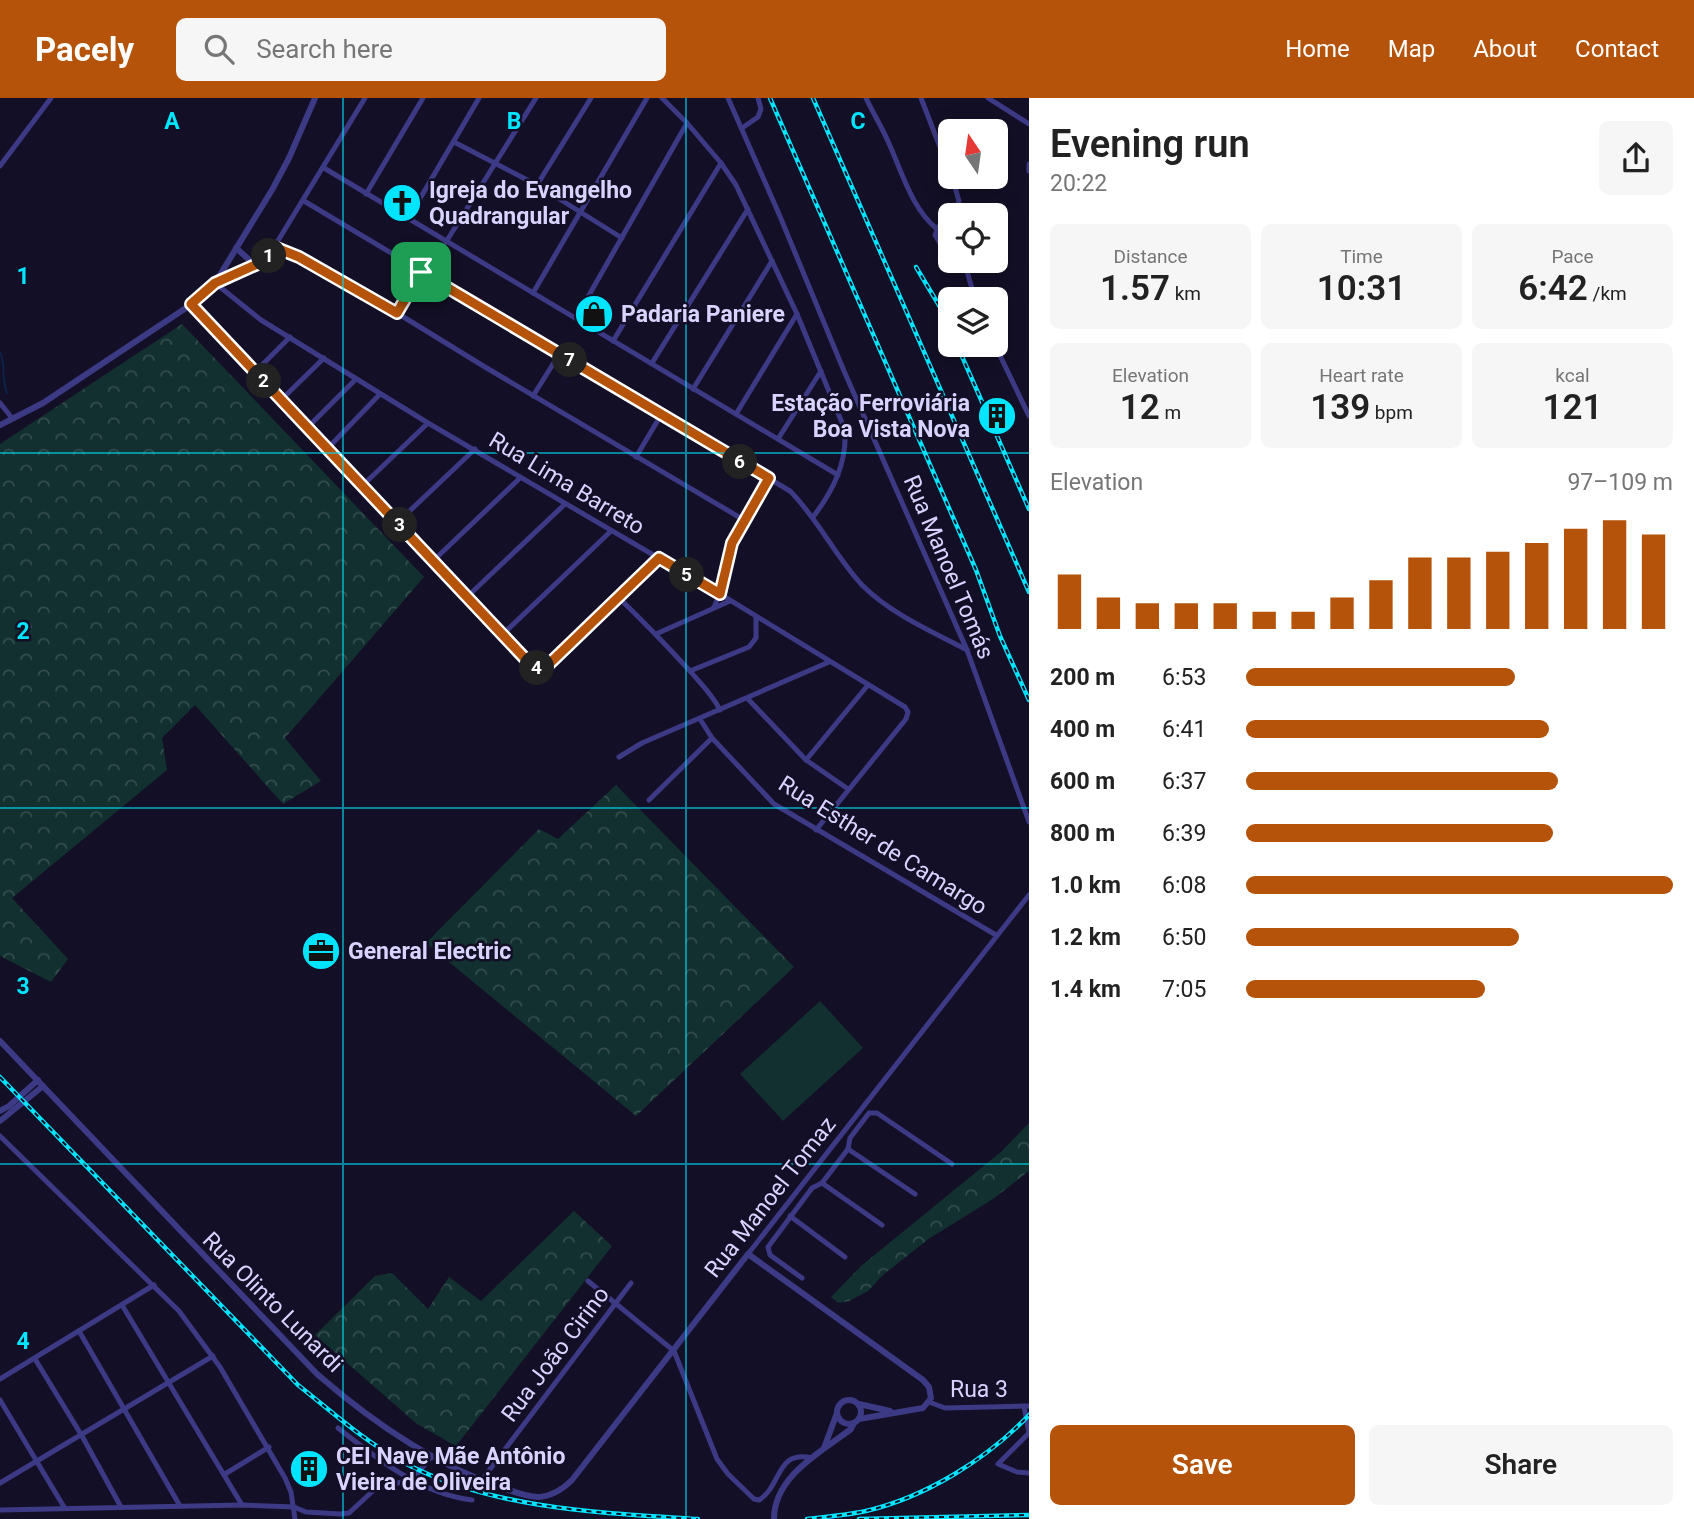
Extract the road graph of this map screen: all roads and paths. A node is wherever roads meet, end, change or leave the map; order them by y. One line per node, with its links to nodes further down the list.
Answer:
1 (51, 98): 23 (street)
2 (315, 98): 37 (street)
3 (365, 98): 24 (street)
4 (423, 98): 27 (street)
5 (479, 98): 18 (street)
6 (536, 98): 20 (street)
7 (591, 98): 26 (street)
8 (646, 98): 30 (street)
9 (662, 98): 15 (street)
10 (727, 98): 17 (street, Rua Manoel Tomás)
11 (758, 98): 17 (street)
12 (866, 98): 32 (street)
13 (921, 98): 19 (street)
14 (988, 98): 16 (street)
15 (687, 123): 21 (street); 33 (street)
16 (1029, 124)
17 (742, 128): 93 (street, Rua Manoel Tomás)
18 (454, 142): 20 (street); 31 (street)
19 (938, 142)
20 (496, 163): 26 (street); 34 (street)
21 (721, 163): 29 (street); 48 (street)
22 (1029, 164): 25 (street)
23 (0, 166)
24 (324, 168): 27 (street); 28 (street)
25 (1029, 171)
26 (537, 186): 30 (street)
27 (366, 194): 31 (street)
28 (304, 201): 36 (street); 40 (street)
29 (748, 209): 38 (street); 52 (street)
30 (580, 213): 33 (street); 42 (street)
31 (408, 219): 34 (street)
32 (937, 229): 35 (street)
33 (622, 238): 46 (street)
34 (446, 242): 42 (street)
35 (938, 242)
36 (274, 247): 39 (street); 44 (street)
37 (236, 248): 39 (street); 41 (street)
38 (772, 261): 45 (street); 56 (street)
39 (256, 266): 41 (street)
40 (421, 272): 44 (street); 49 (street)
41 (215, 283): 43 (street); 47 (street, Rua Lima Barreto)
42 (533, 293): 46 (street)
43 (191, 304): 53 (street); 64 (street)
44 (397, 313): 58 (street)
45 (797, 314): 54 (street); 61 (street)
46 (576, 318): 48 (street)
47 (290, 337): 51 (street, Rua Lima Barreto); 53 (street)
48 (613, 341): 52 (street)
49 (560, 353): 58 (street); 62 (street)
50 (1001, 357): 63 (street)
51 (324, 358): 55 (street, Rua Lima Barreto); 59 (street)
52 (652, 363): 56 (street)
53 (256, 371): 59 (street)
54 (821, 371): 68 (street); 72 (street)
55 (356, 379): 57 (street, Rua Lima Barreto); 67 (street)
56 (693, 389): 61 (street)
57 (380, 394): 65 (street, Rua Lima Barreto); 69 (street)
58 (533, 396): 71 (street)
59 (282, 399): 67 (street)
60 (0, 403): 64 (street)
61 (736, 414): 68 (street)
62 (661, 415): 71 (street); 74 (street)
63 (1029, 416)
64 (12, 418): 66 (street)
65 (428, 423): 70 (street, Rua Lima Barreto); 75 (street)
66 (0, 425)
67 (308, 427): 69 (street)
68 (778, 439): 72 (street)
69 (328, 448): 75 (street)
70 (475, 449): 73 (street, Rua Lima Barreto); 79 (street)
71 (635, 457): 78 (street)
72 (838, 475): 77 (street)
73 (520, 478): 76 (street, Rua Lima Barreto); 82 (street)
74 (769, 478): 77 (street); 78 (street)
75 (363, 485): 79 (street)
76 (565, 504): 80 (street, Rua Lima Barreto); 84 (street)
77 (813, 517): 93 (street)
78 (744, 520): 83 (street)
79 (398, 522): 82 (street)
80 (611, 531): 81 (street, Rua Lima Barreto); 91 (street)
81 (659, 558): 83 (street, Rua Lima Barreto); 85 (street)
82 (434, 560): 84 (street)
83 (720, 594): 86 (street, Rua Lima Barreto); 87 (street)
84 (468, 596): 91 (street)
85 (618, 597): 91 (street); 92 (street)
86 (730, 601): 87 (street); 88 (street, Rua Lima Barreto)
87 (714, 607): 92 (street)
88 (756, 617): 89 (street, Rua Lima Barreto); 90 (street)
89 (764, 622): 90 (street); 94 (street, Rua Lima Barreto)
90 (758, 628): 95 (street)
91 (503, 634)
92 (656, 634): 95 (street)
93 (967, 650): 105 (street, Rua Manoel Tomás)
94 (829, 662): 96 (street, Rua Lima Barreto); 97 (street)
95 (690, 671): 98 (street)
96 (868, 685): 102 (street); 103 (street, Rua Lima Barreto)
97 (748, 699): 98 (street); 102 (street)
98 (720, 710): 99 (street)
99 (700, 719): 100 (street, Rua Esther de Camargo); 101 (street)
100 (712, 738): 104 (street); 106 (street, Rua Esther de Camargo)
101 (619, 757)
102 (806, 760): 103 (street)
103 (848, 789): 106 (street)
104 (649, 800)
105 (1029, 822)
106 (816, 830): 108 (street, Rua Esther de Camargo)
107 (1029, 895): 108 (street)
108 (996, 935): 116 (street, Rua Manoel Tomaz)
109 (0, 1041): 110 (street, Rua Olinto Lunardi)
110 (40, 1083): 111 (street); 112 (street); 150 (street, Rua Olinto Lunardi)
111 (0, 1111)
112 (0, 1121)
113 (0, 1129): 114 (street)
114 (1, 1137): 128 (street)
115 (848, 1149): 117 (street); 118 (street); 120 (street)
116 (817, 1164): 118 (street); 123 (street, Rua Manoel Tomaz)
117 (952, 1164)
118 (828, 1174): 119 (street)
119 (822, 1183): 121 (street); 122 (street)
120 (915, 1195)
121 (790, 1216): 124 (street); 125 (street)
122 (882, 1226)
123 (748, 1254): 132 (street, Rua Manoel Tomaz); 138 (street)
124 (845, 1256)
125 (803, 1278)
126 (589, 1281): 129 (street)
127 (631, 1283): 129 (street, Rua João Cirino)
128 (154, 1285): 130 (street); 133 (street)
129 (615, 1303): 132 (street); 157 (street, Rua João Cirino)
130 (122, 1305): 131 (street); 136 (street)
131 (79, 1331): 134 (street); 141 (street)
132 (674, 1351): 151 (street); 156 (street, Rua Manoel Tomaz)
133 (213, 1356): 136 (street); 148 (street)
134 (35, 1359): 135 (street); 147 (street)
135 (0, 1379)
136 (167, 1382): 141 (street); 154 (street)
137 (0, 1400): 152 (street)
138 (929, 1402): 140 (street, Rua 3); 142 (street)
139 (859, 1404): 142 (street); 143 (street); 144 (street)
140 (1027, 1406): 146 (street)
141 (125, 1410): 147 (street); 161 (street)
142 (899, 1412): 144 (street)
143 (837, 1413): 144 (street); 149 (street)
144 (857, 1421): 149 (street)
145 (338, 1428): 155 (street)
146 (1029, 1433): 153 (street)
147 (82, 1436): 152 (street); 163 (street)
148 (269, 1447): 154 (street); 164 (street)
149 (823, 1450): 151 (street)
150 (431, 1457): 155 (street); 157 (street, Rua Olinto Lunardi)
151 (813, 1458): 167 (street)
152 (37, 1461): 158 (street); 162 (street)
153 (1029, 1473)
154 (225, 1474): 160 (street)
155 (413, 1479): 159 (street); 164 (street)
156 (572, 1480): 157 (street, Rua Olinto Lunardi)
157 (481, 1481)
158 (0, 1483)
159 (472, 1500)
160 (242, 1505): 161 (street); 164 (street)
161 (180, 1506): 163 (street)
162 (64, 1507): 163 (street); 165 (street)
163 (121, 1507)
164 (294, 1507): 166 (street)
165 (1, 1508)
166 (295, 1519)
167 (774, 1519)

